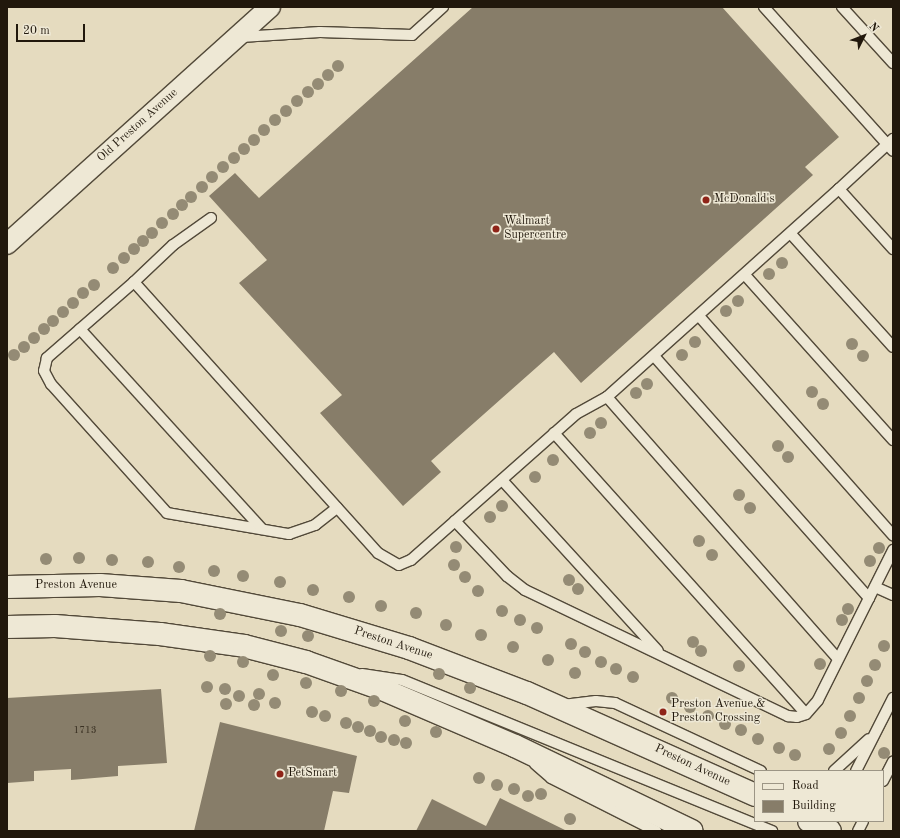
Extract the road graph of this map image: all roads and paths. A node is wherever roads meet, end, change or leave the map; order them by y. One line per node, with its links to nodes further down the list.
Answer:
1 (270, 7): 5 (street, Old Preston Avenue)
2 (443, 7): 5 (lane)
3 (764, 7): 7 (lane)
4 (842, 7): 6 (lane)
5 (237, 37): 11 (street, Old Preston Avenue)
6 (893, 63)
7 (891, 145): 8 (lane)
8 (839, 189): 10 (lane); 12 (lane)
9 (211, 218): 14 (lane)
10 (791, 234): 13 (lane); 17 (lane)
11 (7, 244)
12 (893, 249)
13 (745, 275): 15 (lane); 21 (lane)
14 (134, 282): 16 (lane); 23 (lane)
15 (699, 316): 18 (lane); 26 (lane)
16 (80, 329): 25 (lane); 25 (lane)
17 (893, 347)
18 (654, 356): 19 (lane); 31 (lane)
19 (607, 397): 20 (lane); 34 (lane)
20 (554, 433): 22 (lane); 38 (lane)
21 (893, 440)
22 (502, 480): 24 (lane); 33 (lane)
23 (337, 508): 24 (lane); 25 (lane)
24 (455, 521): 33 (lane)
25 (262, 529)
26 (893, 535)
27 (893, 550): 29 (lane)
28 (8, 587): 37 (main road, Preston Avenue)
29 (874, 587): 30 (lane); 31 (lane)
30 (893, 596)
31 (869, 598): 34 (lane)
32 (8, 627): 35 (main road)
33 (663, 656): 38 (lane)
34 (838, 659): 38 (lane)
35 (342, 673): 40 (main road); 50 (lane)
36 (893, 698): 39 (lane)
37 (558, 706): 42 (lane); 46 (main road, Preston Avenue)
38 (806, 714)
39 (879, 727): 43 (lane); 44 (lane)
40 (516, 746): 48 (lane); 49 (main road)
41 (893, 761): 45 (lane)
42 (759, 770)
43 (835, 770)
44 (857, 770)
45 (884, 779)
46 (754, 795)
47 (862, 822): 51 (lane)
48 (656, 831)
49 (692, 831)
50 (772, 831)
51 (858, 831)

